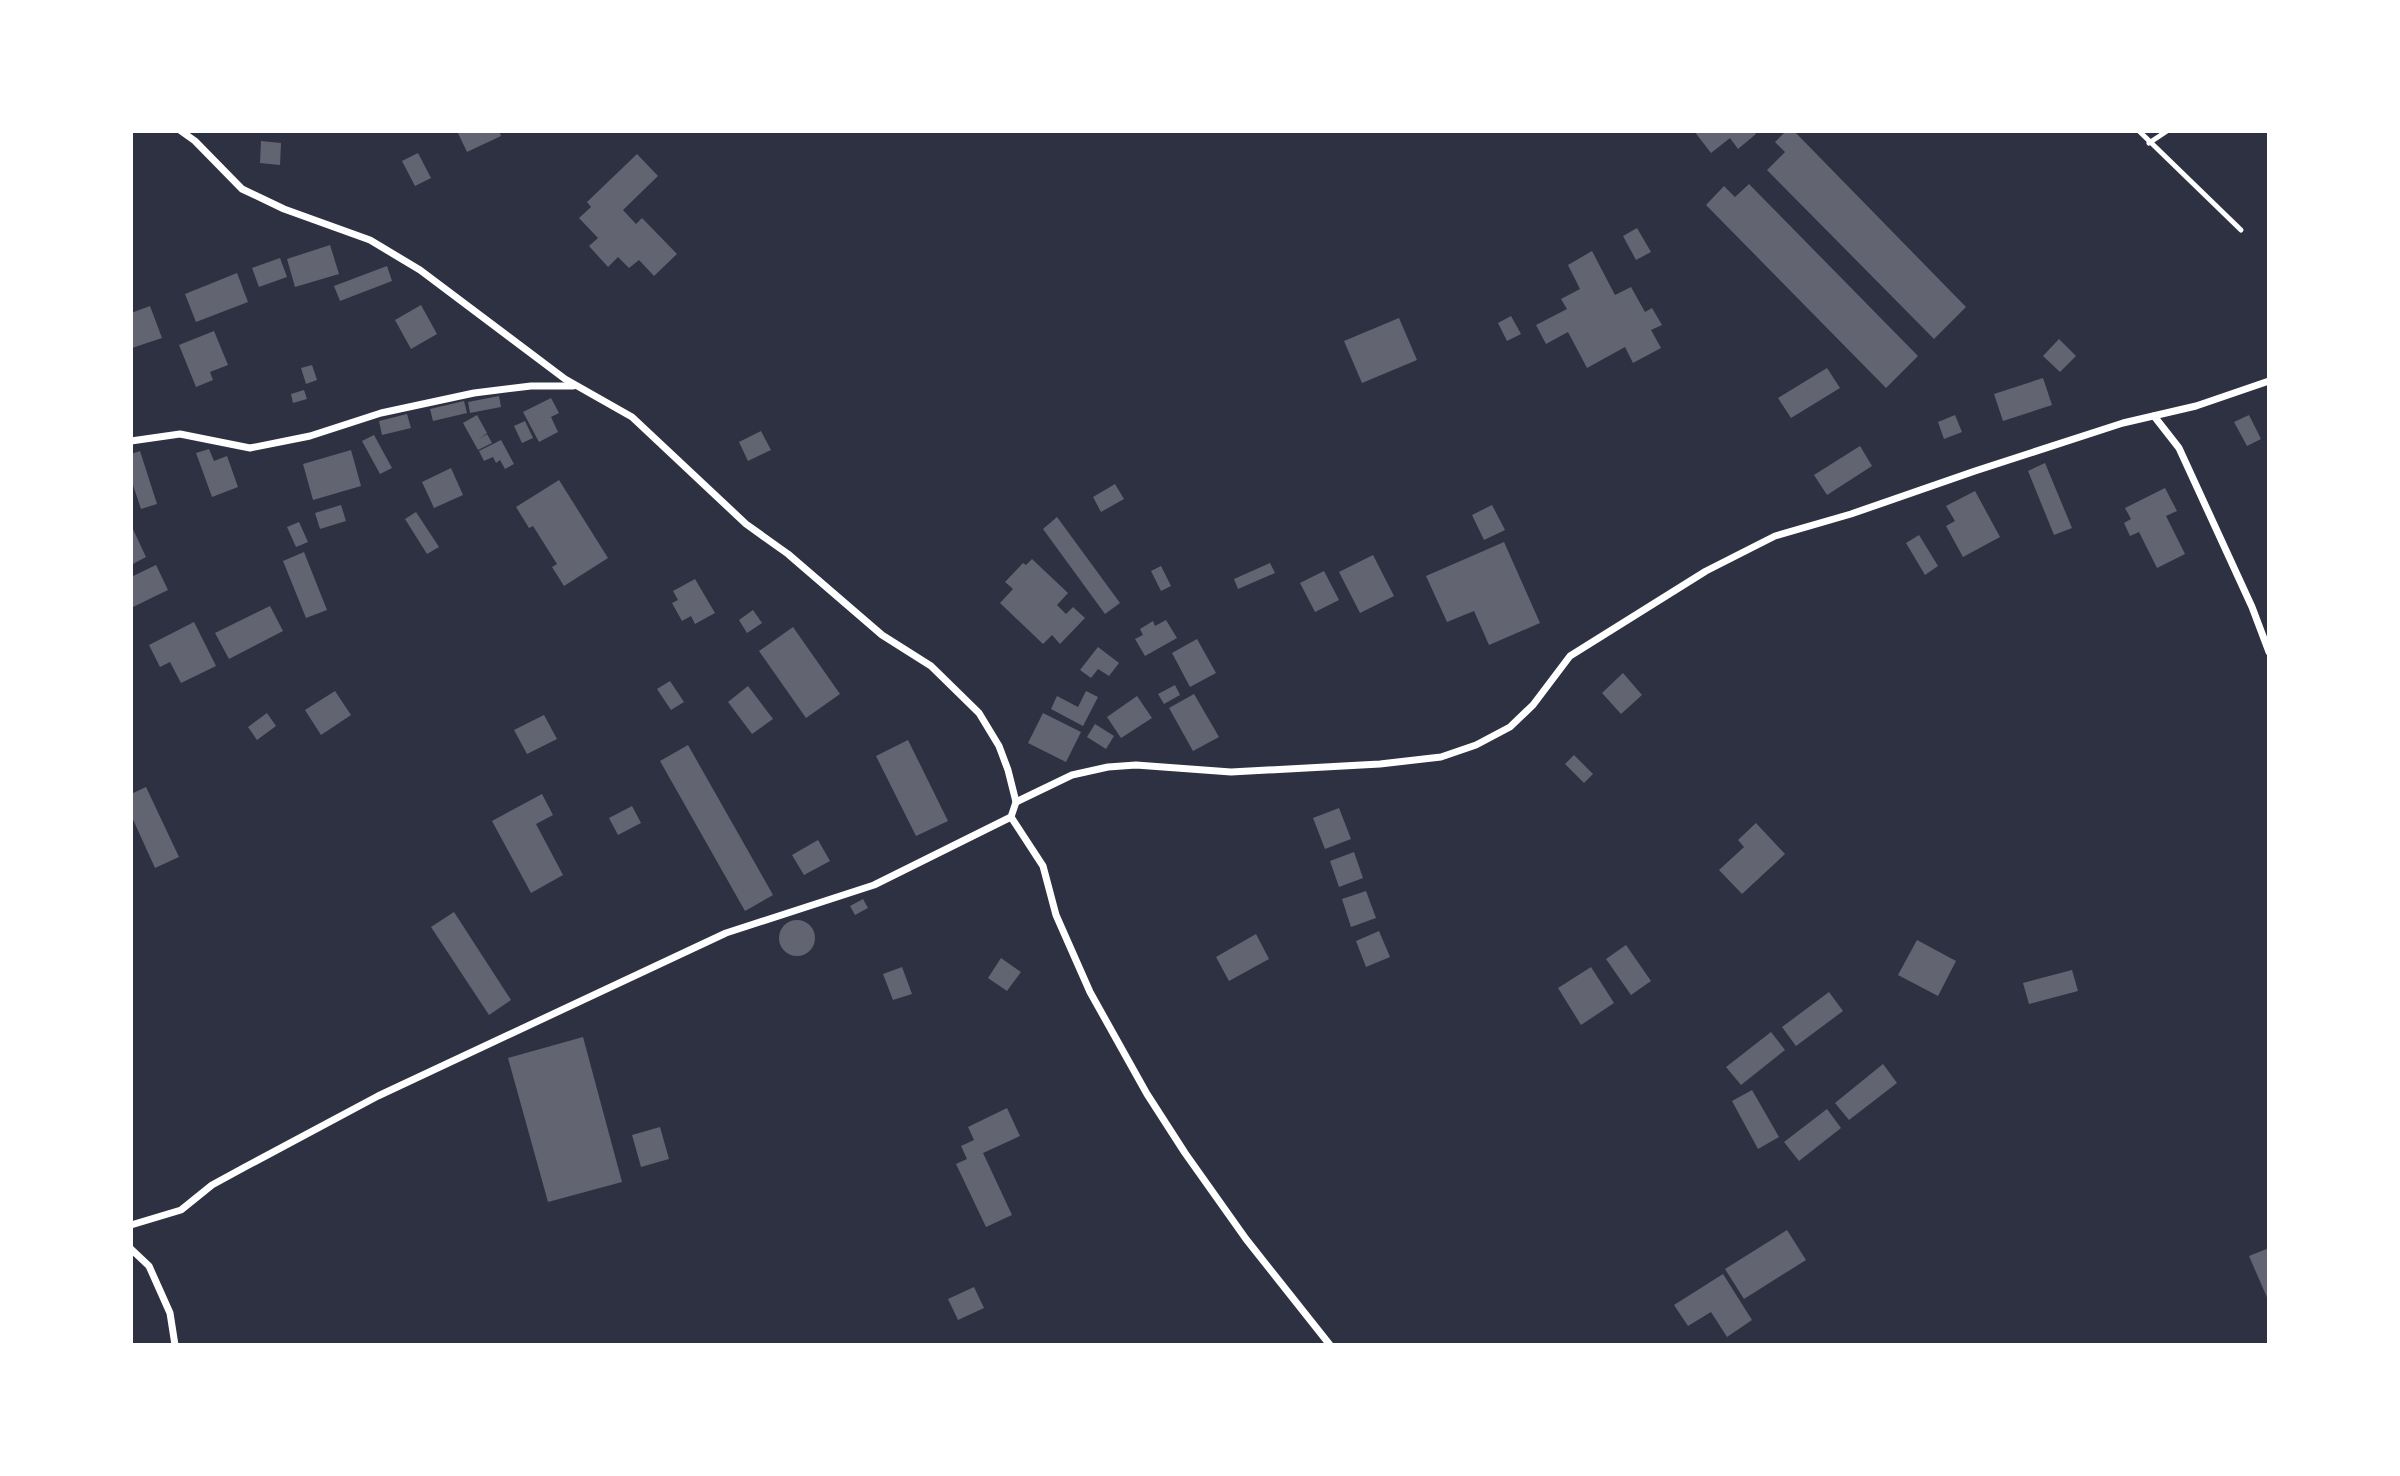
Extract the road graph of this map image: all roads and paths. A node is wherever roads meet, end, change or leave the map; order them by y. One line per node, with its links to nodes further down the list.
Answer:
1 (181, 131): 7 (street)
2 (2138, 131): 4 (lane)
3 (2167, 131): 4 (lane)
4 (2150, 144): 5 (lane)
5 (2241, 230)
6 (2269, 381): 8 (street)
7 (575, 386): 9 (street); 11 (street)
8 (2154, 416): 10 (street); 11 (street)
9 (131, 441)
10 (2269, 652)
11 (1016, 802): 12 (street)
12 (1011, 817): 13 (street); 16 (street)
13 (131, 1225)
14 (131, 1249): 15 (street)
15 (175, 1345)
16 (1330, 1345)

